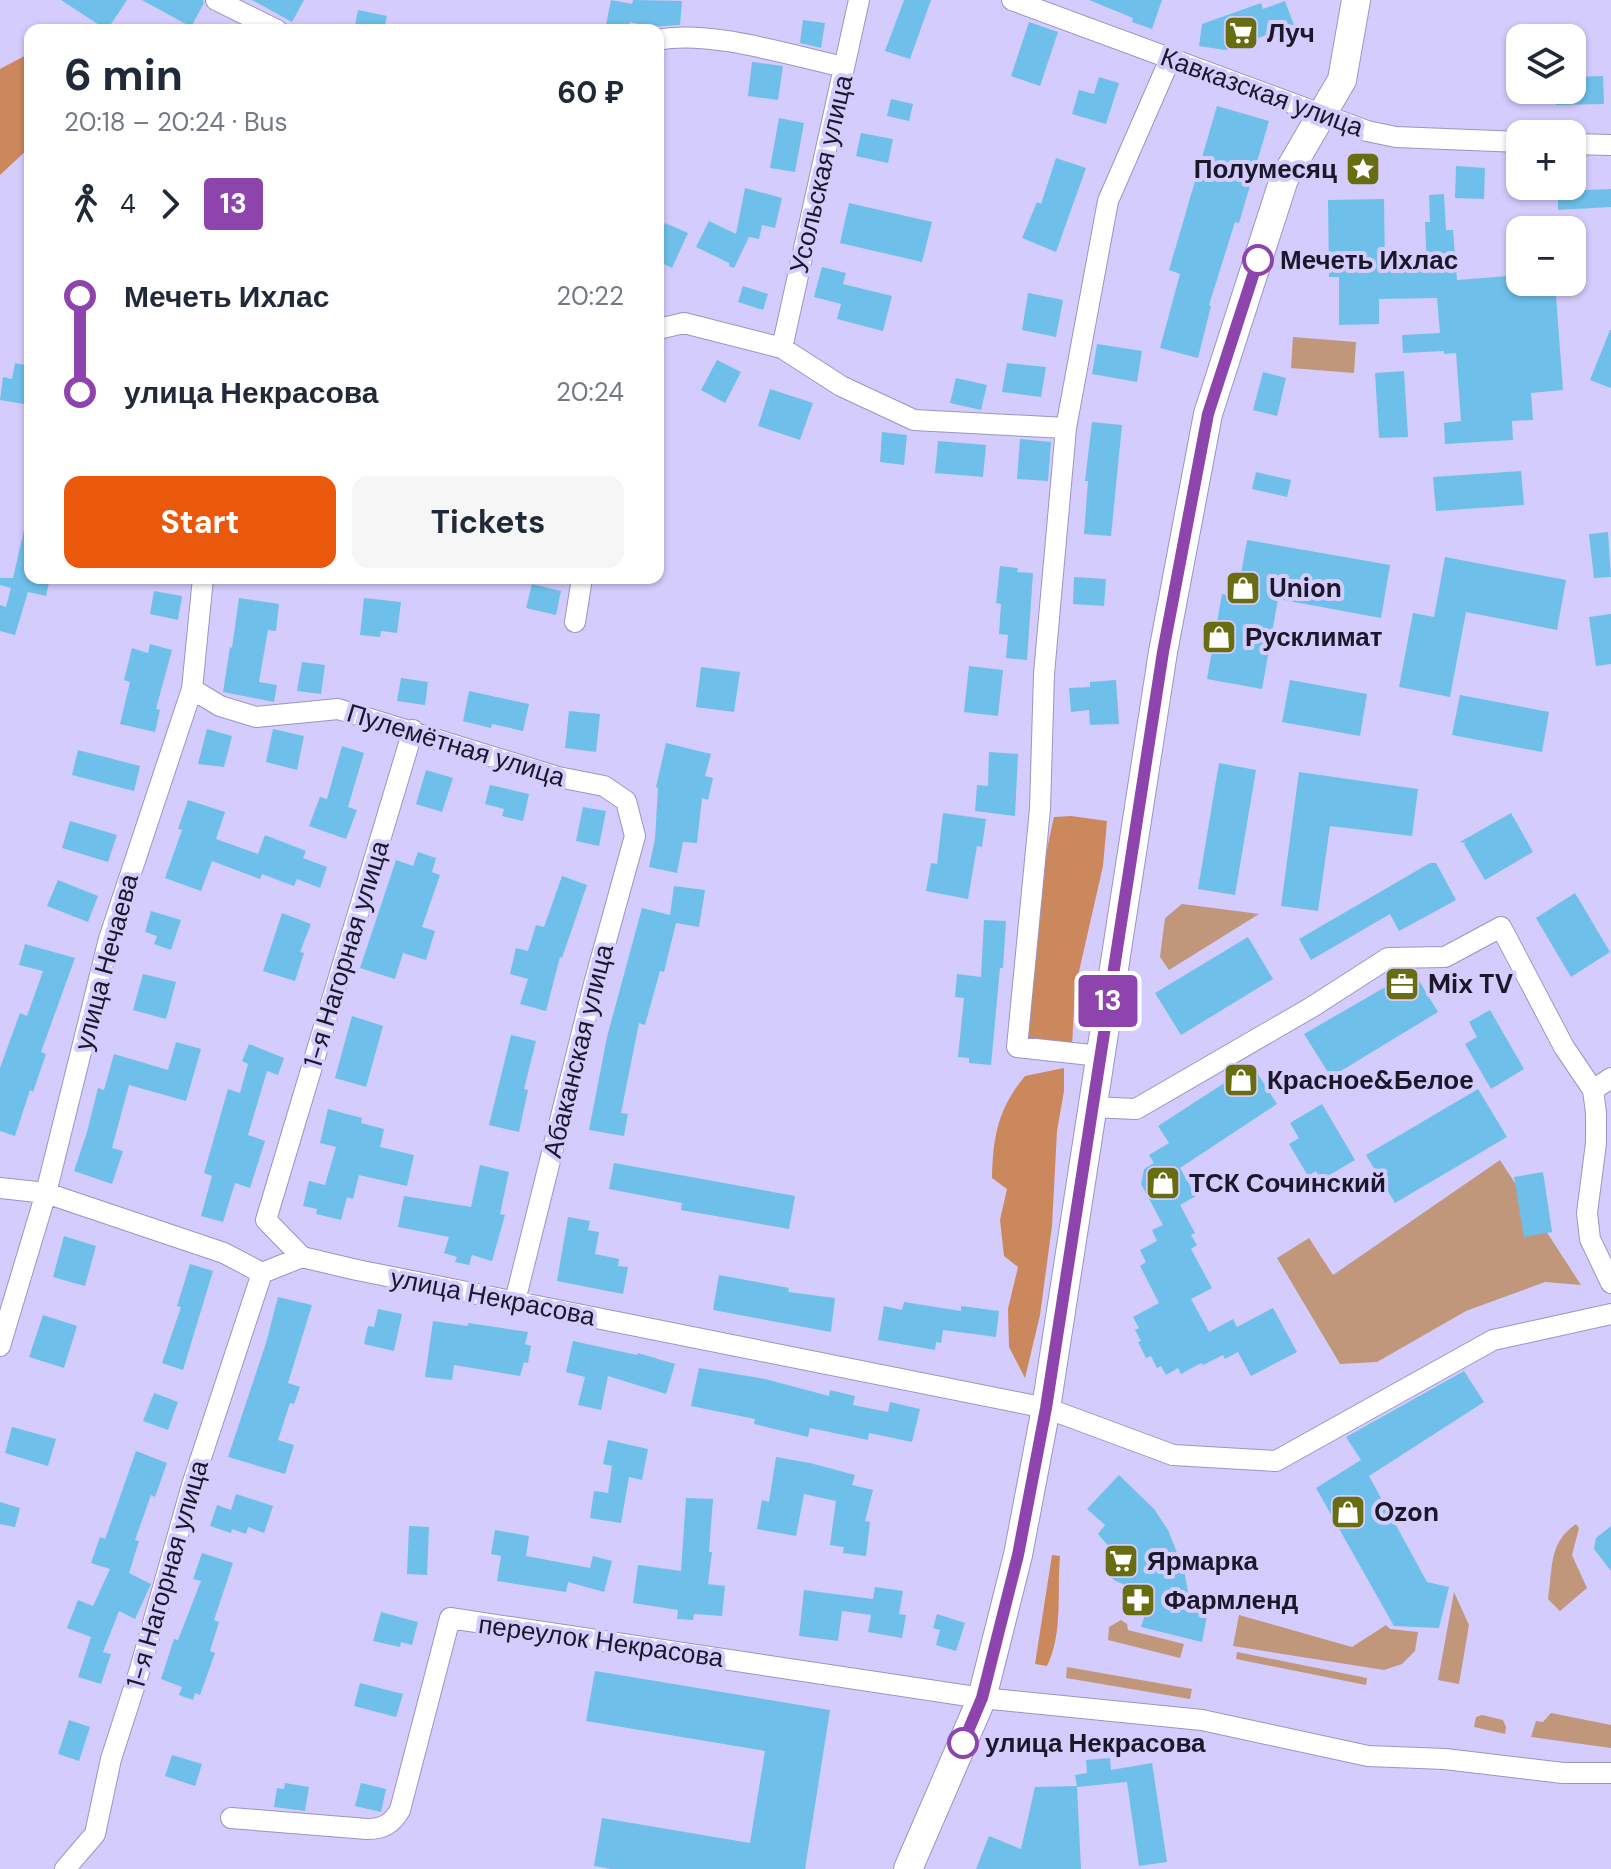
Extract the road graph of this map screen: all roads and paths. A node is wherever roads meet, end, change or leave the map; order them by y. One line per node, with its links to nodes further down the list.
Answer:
1 (216, 0): 5 (street)
2 (859, 0): 8 (street, Усольская улица)
3 (1012, 0): 7 (street, Кавказская улица)
4 (1356, 0): 9 (main road)
5 (265, 24)
6 (664, 40): 8 (street)
7 (1170, 59): 9 (street, Кавказская улица); 15 (street)
8 (844, 67): 14 (street, Усольская улица)
9 (1320, 115): 10 (street, Кавказская улица); 22 (main road)
10 (1506, 141)
11 (1586, 144): 12 (street)
12 (1611, 145)
13 (664, 328): 14 (street)
14 (782, 348): 15 (street)
15 (1066, 428): 22 (street)
16 (202, 584): 19 (street, улица Нечаева)
17 (581, 584): 18 (street)
18 (575, 622)
19 (192, 689): 20 (street, Пулемётная улица); 27 (street, улица Нечаева)
20 (413, 730): 21 (street, Пулемётная улица); 28 (street, 1-я Нагорная улица)
21 (626, 801): 31 (street, Абаканская улица)
22 (1100, 1056): 25 (main road)
23 (1611, 1078): 24 (street)
24 (1593, 1090): 25 (street); 30 (street)
25 (1091, 1107): 34 (main road)
26 (0, 1188): 27 (street)
27 (46, 1193): 29 (street); 33 (street, улица Нечаева)
28 (302, 1257): 29 (street); 31 (street, улица Некрасова)
29 (262, 1273): 38 (street, 1-я Нагорная улица)
30 (1611, 1283)
31 (515, 1301): 34 (street, улица Некрасова)
32 (1611, 1314): 34 (street, улица Некрасова)
33 (0, 1346)
34 (1046, 1408): 35 (main road)
35 (982, 1698): 36 (street); 37 (street, переулок Некрасова); 39 (main road)
36 (1611, 1773)
37 (231, 1818)
38 (65, 1869)
39 (908, 1869)

